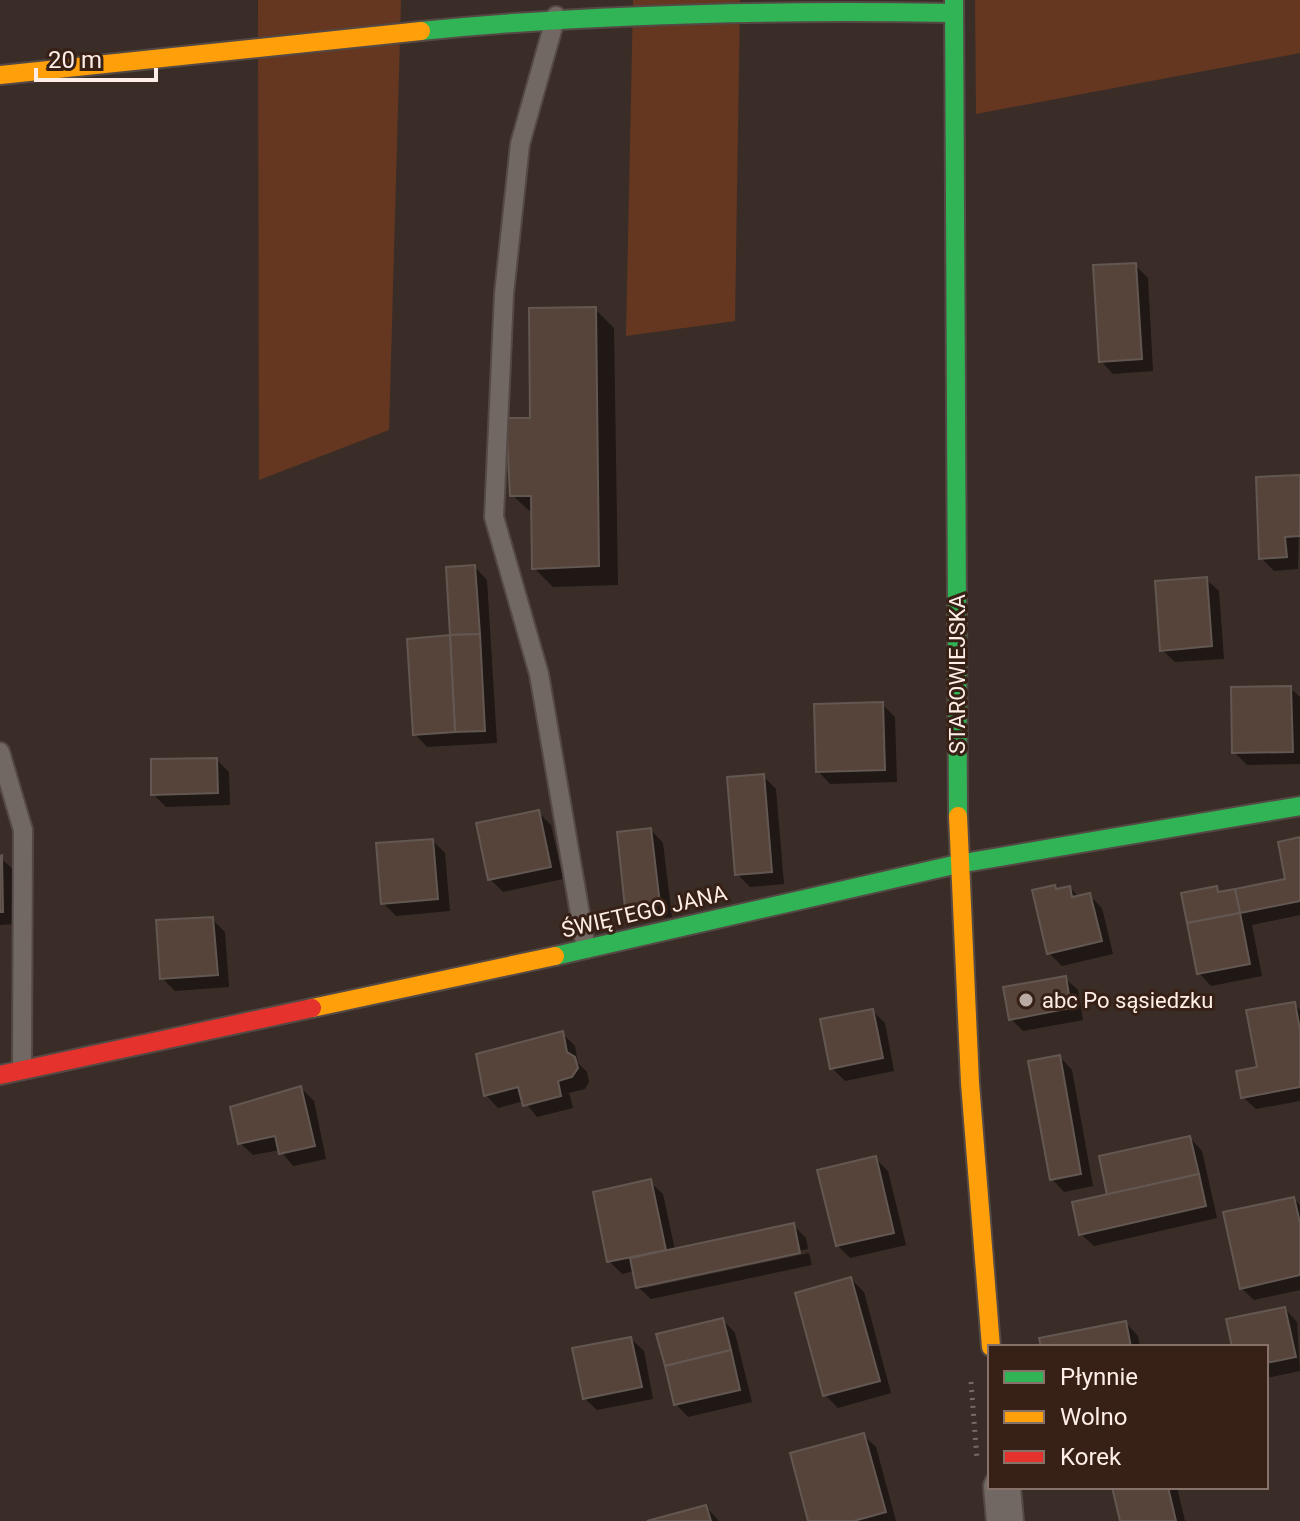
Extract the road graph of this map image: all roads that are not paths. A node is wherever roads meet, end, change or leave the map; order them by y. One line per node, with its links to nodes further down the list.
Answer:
1 (954, 6): 2 (street); 6 (street, STAROWIEJSKA)
2 (556, 8): 3 (street); 7 (lane)
3 (0, 75)
4 (0, 752): 8 (lane)
5 (1300, 806): 6 (street, ŚWIĘTEGO JANA)
6 (958, 864): 7 (street, ŚWIĘTEGO JANA); 10 (street, STAROWIEJSKA)
7 (586, 949): 8 (street, ŚWIĘTEGO JANA)
8 (22, 1070): 9 (street, ŚWIĘTEGO JANA)
9 (0, 1075)
10 (991, 1345)
11 (1002, 1489): 12 (street)
12 (1005, 1521)

